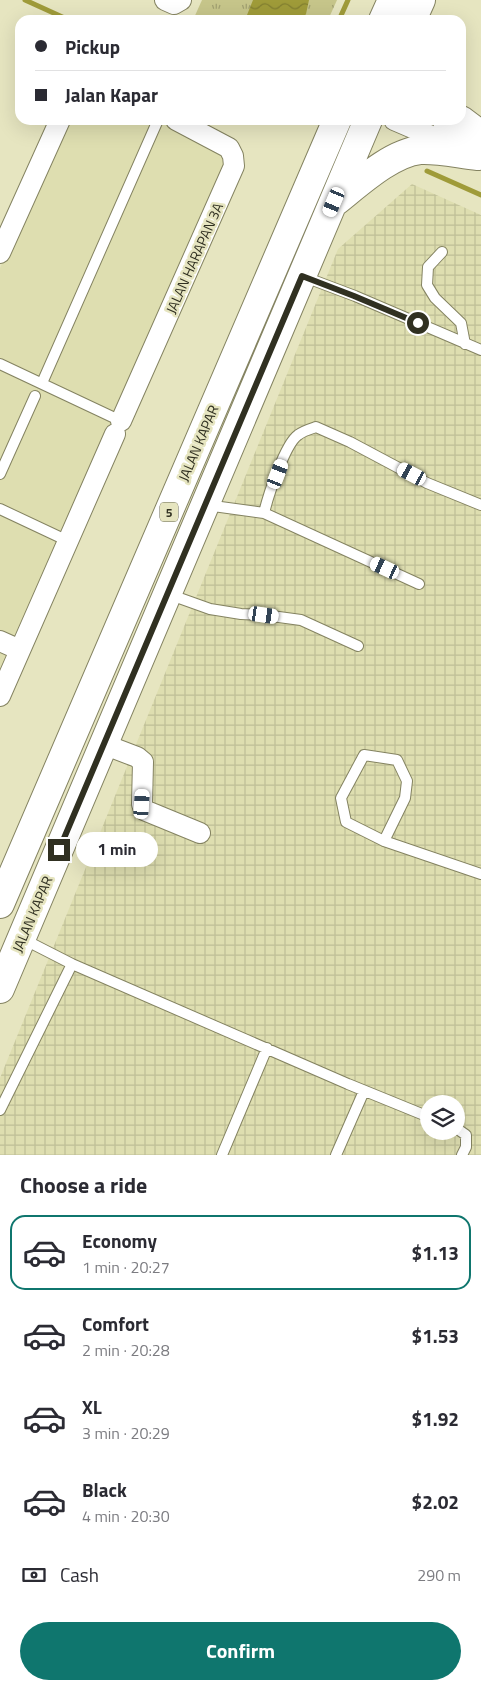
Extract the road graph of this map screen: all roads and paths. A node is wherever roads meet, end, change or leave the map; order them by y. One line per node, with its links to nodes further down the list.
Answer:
1 (165, 0): 2 (street)
2 (181, 0)
3 (392, 0): 5 (highway)
4 (421, 0): 6 (highway); 7 (highway)
5 (385, 15)
6 (414, 15)
7 (420, 15)
8 (58, 125): 18 (street)
9 (156, 125): 25 (lane)
10 (185, 125): 27 (street, JALAN HARAPAN 3A)
11 (335, 125): 44 (highway, JALAN KAPAR / 5)
12 (366, 125): 17 (highway, JALAN KAPAR / 5)
13 (411, 125): 16 (street)
14 (449, 125): 16 (street)
15 (465, 125): 16 (highway)
16 (480, 146): 17 (highway)
17 (334, 202): 21 (highway, JALAN KAPAR / 5)
18 (5, 230): 20 (street)
19 (442, 252): 22 (lane)
20 (0, 254)
21 (302, 276): 22 (lane); 29 (highway, JALAN KAPAR / 5)
22 (465, 344): 23 (lane)
23 (481, 350)
24 (0, 364): 25 (lane)
25 (42, 383): 27 (lane)
26 (35, 396): 28 (lane)
27 (118, 428): 33 (street, JALAN HARAPAN 3A)
28 (0, 474)
29 (204, 505): 32 (lane); 35 (highway, JALAN KAPAR / 5)
30 (481, 505): 32 (lane)
31 (0, 509): 33 (lane)
32 (264, 512): 34 (lane)
33 (68, 541): 38 (street, JALAN HARAPAN 3A)
34 (419, 584)
35 (167, 594): 37 (lane); 40 (highway, JALAN KAPAR / 5)
36 (0, 641): 38 (street)
37 (358, 646)
38 (20, 650): 39 (street, JALAN HARAPAN 3A)
39 (0, 696)
40 (103, 744): 41 (street); 45 (highway, JALAN KAPAR / 5)
41 (200, 833)
42 (384, 841): 42 (lane); 43 (lane)
43 (481, 874)
44 (0, 904)
45 (22, 939): 46 (lane); 47 (highway, JALAN KAPAR / 5)
46 (72, 964): 48 (lane); 50 (lane)
47 (0, 990)
48 (267, 1048): 49 (lane); 53 (lane)
49 (364, 1091): 51 (lane); 54 (lane)
50 (0, 1110)
51 (420, 1113)
52 (465, 1134): 55 (lane)
53 (222, 1155)
54 (336, 1155)
55 (462, 1155)

